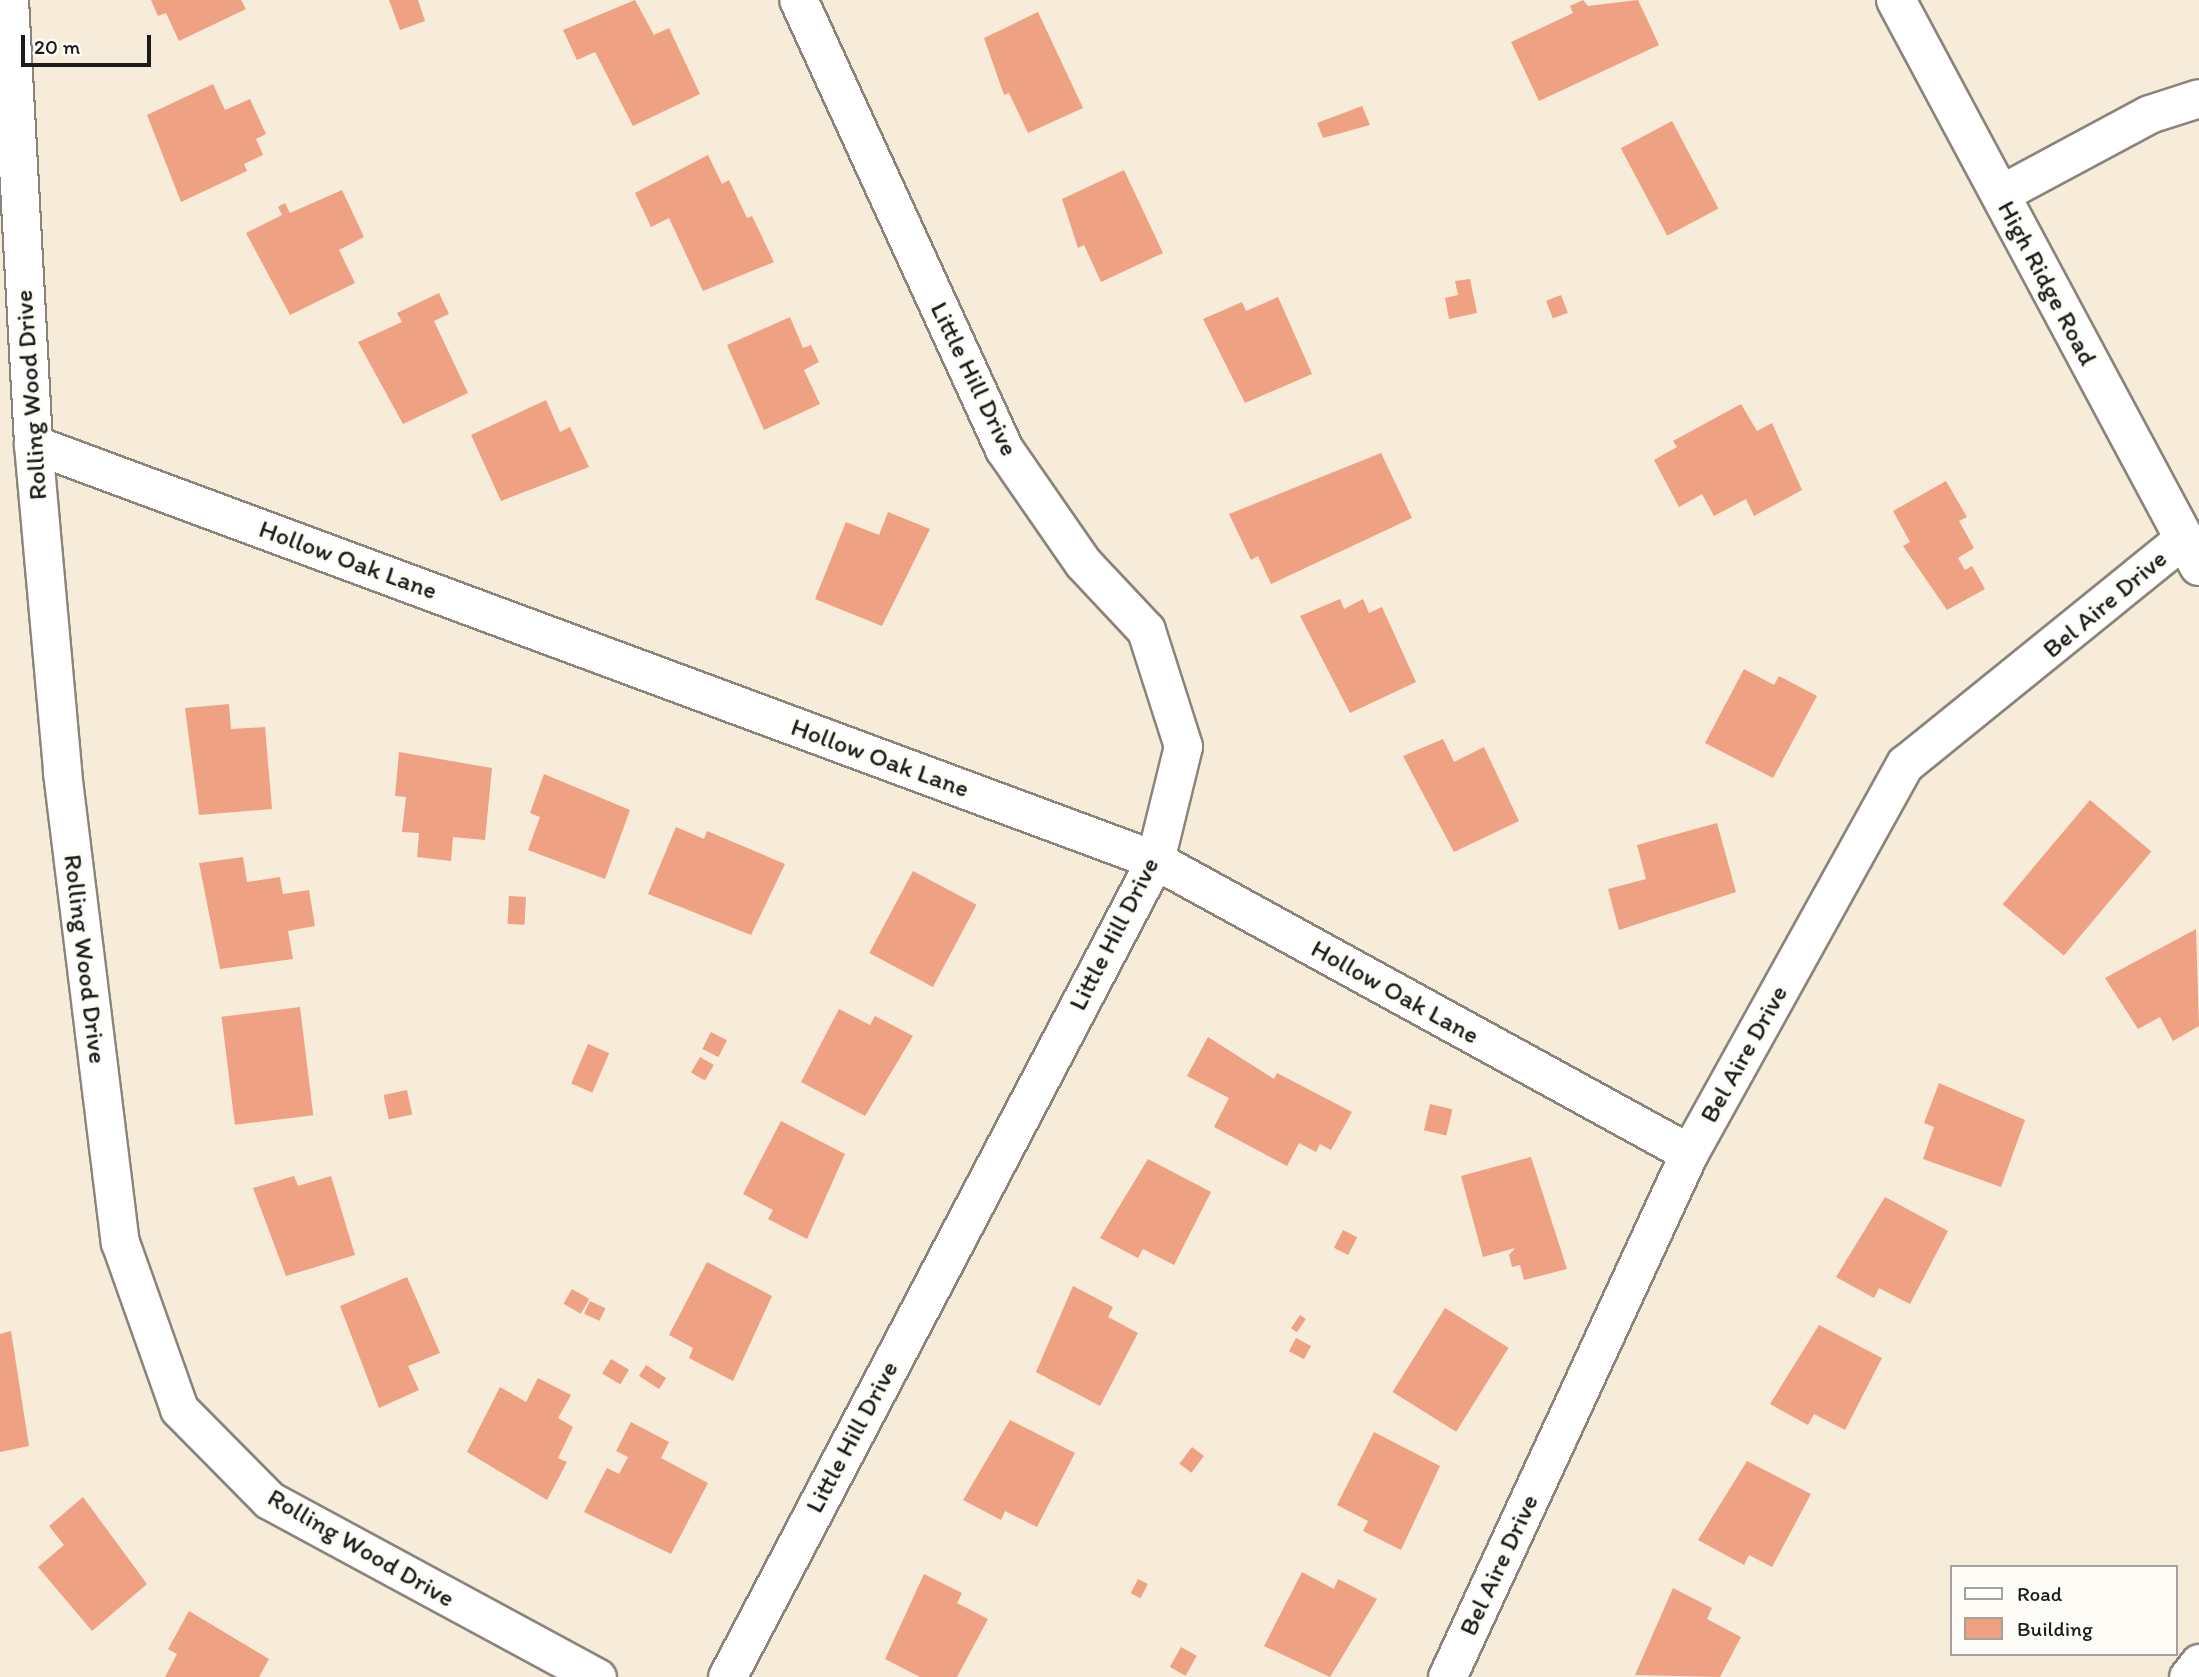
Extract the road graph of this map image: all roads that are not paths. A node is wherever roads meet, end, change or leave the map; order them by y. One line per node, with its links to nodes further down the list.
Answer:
1 (9, 0): 6 (street, Rolling Wood Drive)
2 (798, 0): 8 (street, Little Hill Drive)
3 (1896, 0): 5 (main road, High Ridge Road)
4 (2199, 99): 5 (street)
5 (2000, 194): 7 (main road, High Ridge Road)
6 (33, 444): 8 (street, Hollow Oak Lane); 11 (street, Rolling Wood Drive)
7 (2192, 552): 9 (street, Bel Aire Drive)
8 (1155, 860): 9 (street, Hollow Oak Lane); 12 (street, Little Hill Drive)
9 (1689, 1153): 13 (street, Bel Aire Drive)
10 (2199, 1663): 14 (street)
11 (597, 1677)
12 (727, 1677)
13 (1447, 1677)
14 (2188, 1677)

